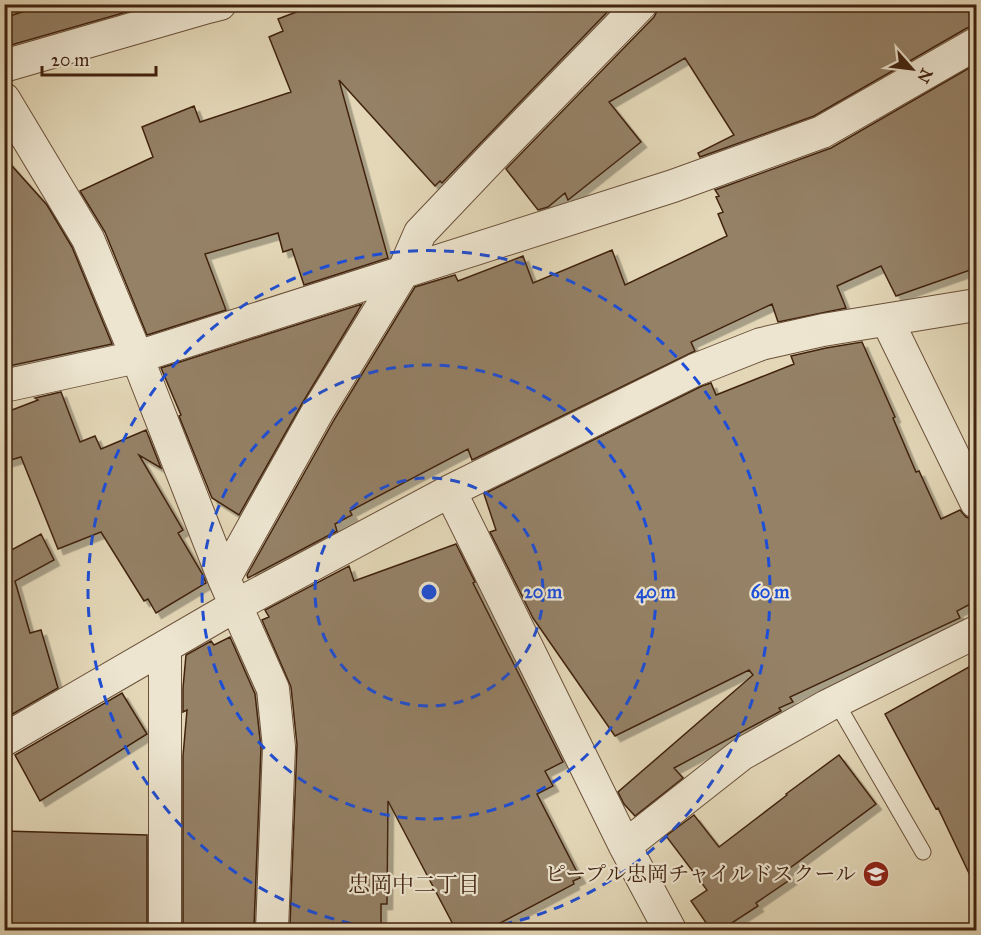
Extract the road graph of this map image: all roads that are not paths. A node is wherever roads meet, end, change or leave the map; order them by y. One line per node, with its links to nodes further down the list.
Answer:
1 (220, 4): 4 (street)
2 (641, 4): 6 (street)
3 (976, 44): 6 (street)
4 (4, 66)
5 (4, 99): 9 (street)
6 (403, 272): 9 (street); 13 (street)
7 (976, 305): 8 (street)
8 (887, 320): 11 (street); 12 (street)
9 (136, 357): 10 (street); 13 (street)
10 (4, 386)
11 (450, 491): 13 (street); 18 (street)
12 (976, 502)
13 (230, 592): 15 (street); 21 (street)
14 (976, 632): 16 (street)
15 (165, 647): 17 (street); 20 (street)
16 (836, 702): 18 (street); 19 (lane)
17 (4, 740)
18 (625, 846): 22 (street)
19 (923, 852)
20 (165, 930)
21 (272, 930)
22 (670, 930)

